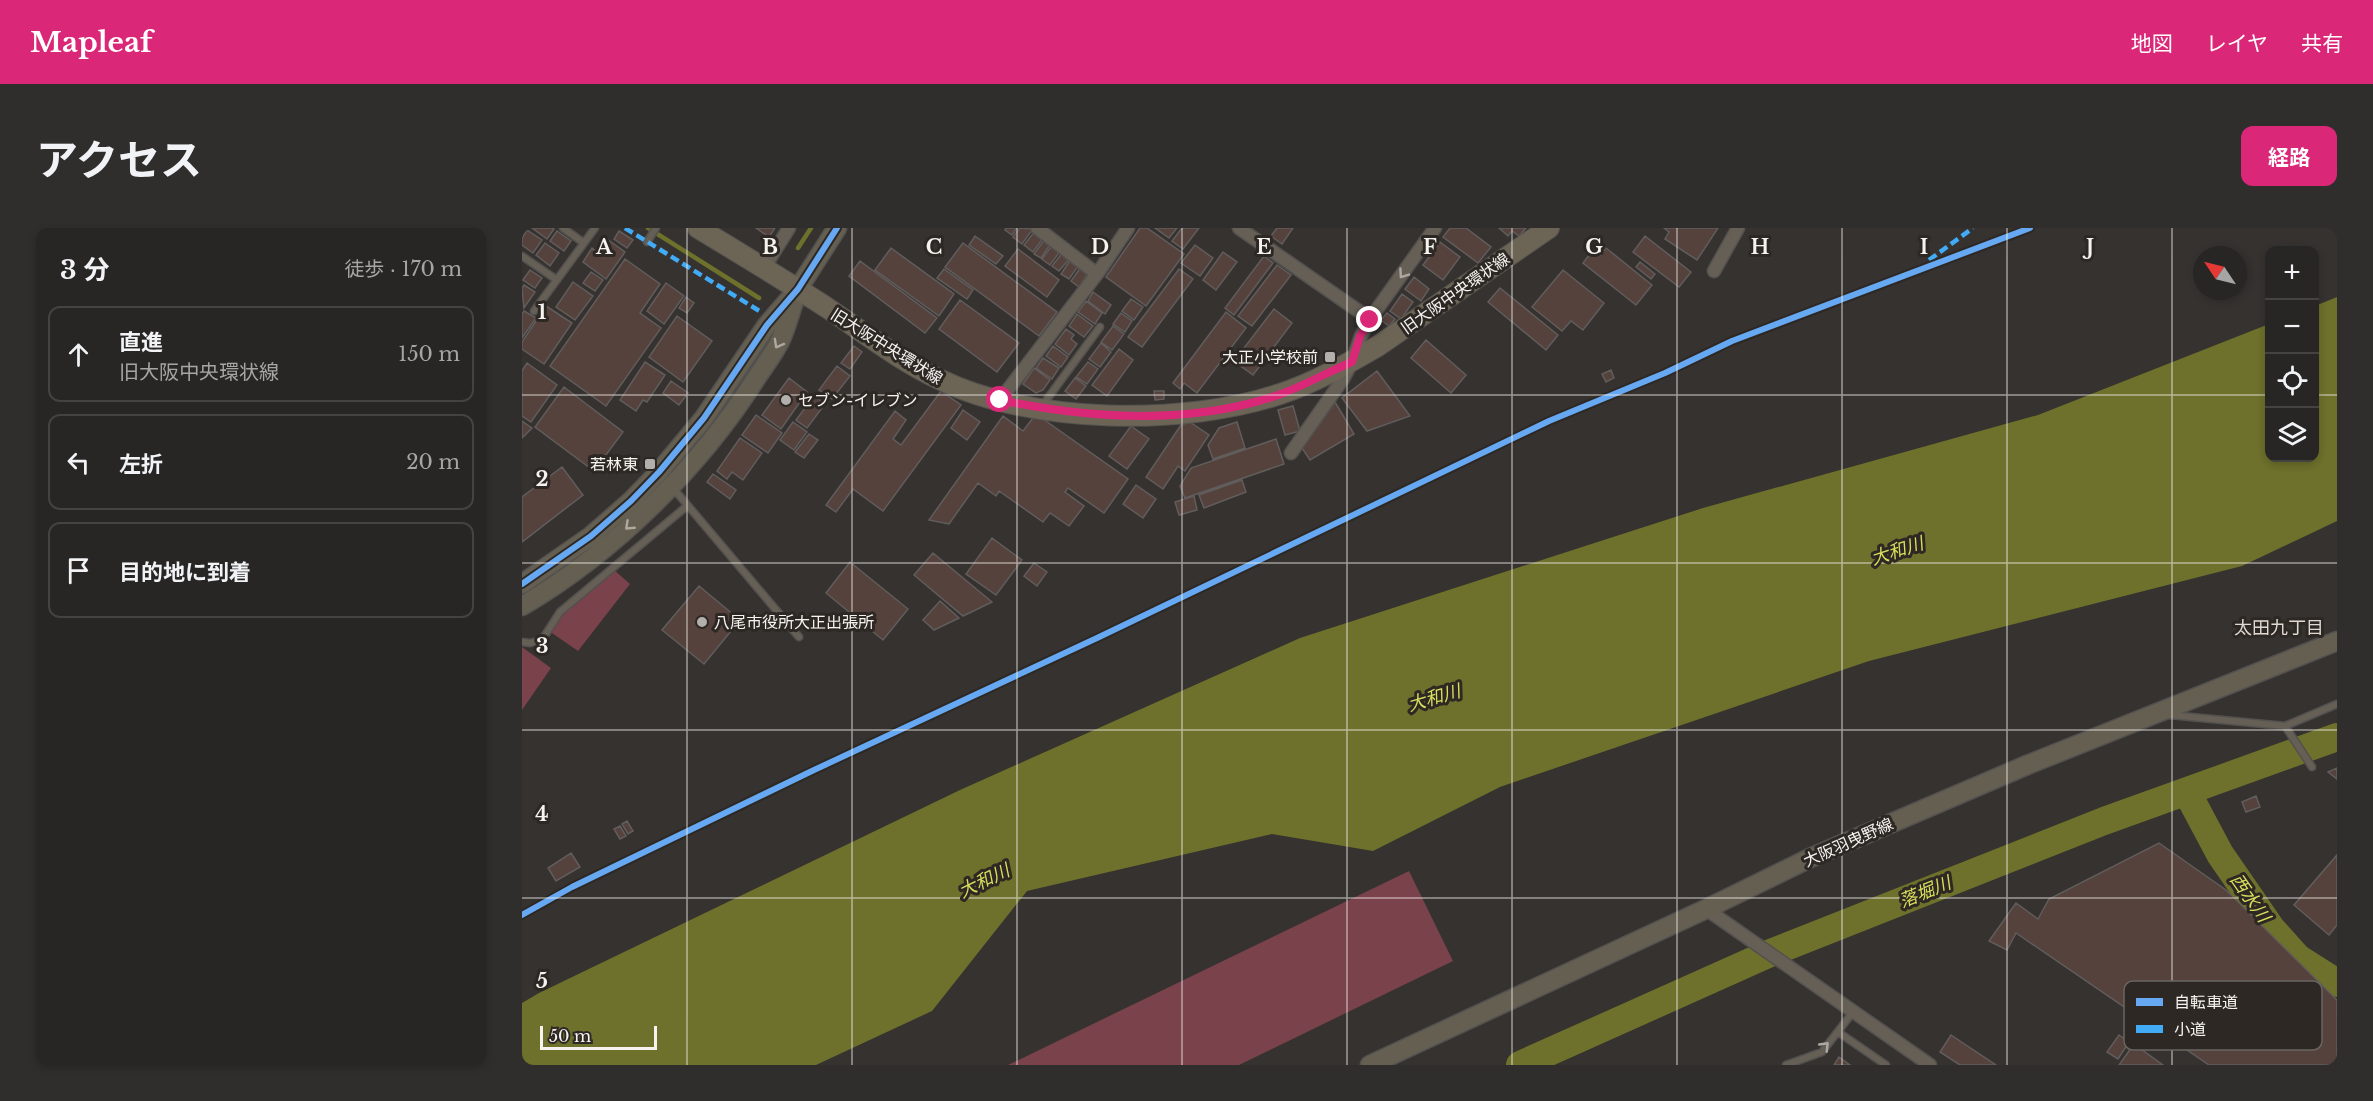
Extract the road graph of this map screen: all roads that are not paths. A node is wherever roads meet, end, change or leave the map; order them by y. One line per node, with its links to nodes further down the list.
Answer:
1 (563, 228): 14 (lane)
2 (595, 228): 14 (lane)
3 (656, 228): 13 (lane)
4 (698, 228): 16 (main road, 旧大阪中央環状線)
5 (789, 228): 16 (street)
6 (837, 228): 20 (main road)
7 (1036, 228): 18 (street)
8 (1128, 228): 18 (street)
9 (1239, 228): 22 (street)
10 (1435, 228): 22 (street, one-way to 22)
11 (1549, 228): 24 (main road, 旧大阪中央環状線)
12 (1738, 228): 17 (street)
13 (648, 240)
14 (584, 243): 19 (lane)
15 (522, 256): 19 (lane)
16 (764, 268): 20 (main road, 旧大阪中央環状線)
17 (1714, 271)
18 (1097, 274): 25 (street)
19 (557, 280): 21 (lane)
20 (798, 289): 25 (main road, 旧大阪中央環状線); 28 (main road, one-way to 28); 30 (main road)
21 (534, 311)
22 (1370, 320): 24 (street)
23 (1100, 327): 26 (lane)
24 (1352, 362): 26 (main road, 旧大阪中央環状線); 27 (street)
25 (1000, 400): 26 (main road, 旧大阪中央環状線)
26 (1041, 408)
27 (1292, 453)
28 (671, 485): 29 (lane); 31 (main road, one-way to 31)
29 (687, 506): 32 (lane); 34 (lane)
30 (522, 584)
31 (522, 606)
32 (799, 637)
33 (2337, 641): 36 (main road, 大阪羽曳野線)
34 (522, 642)
35 (2337, 704): 37 (lane)
36 (2157, 714): 37 (lane); 39 (main road, 大阪羽曳野線)
37 (2285, 726): 38 (lane)
38 (2312, 767)
39 (1706, 909): 40 (street); 42 (main road, 大阪羽曳野線)
40 (1853, 1012): 41 (lane); 45 (street)
41 (1838, 1032): 43 (lane, one-way to 41); 44 (lane)
42 (1370, 1065)
43 (1786, 1065)
44 (1886, 1065)
45 (1930, 1065)

